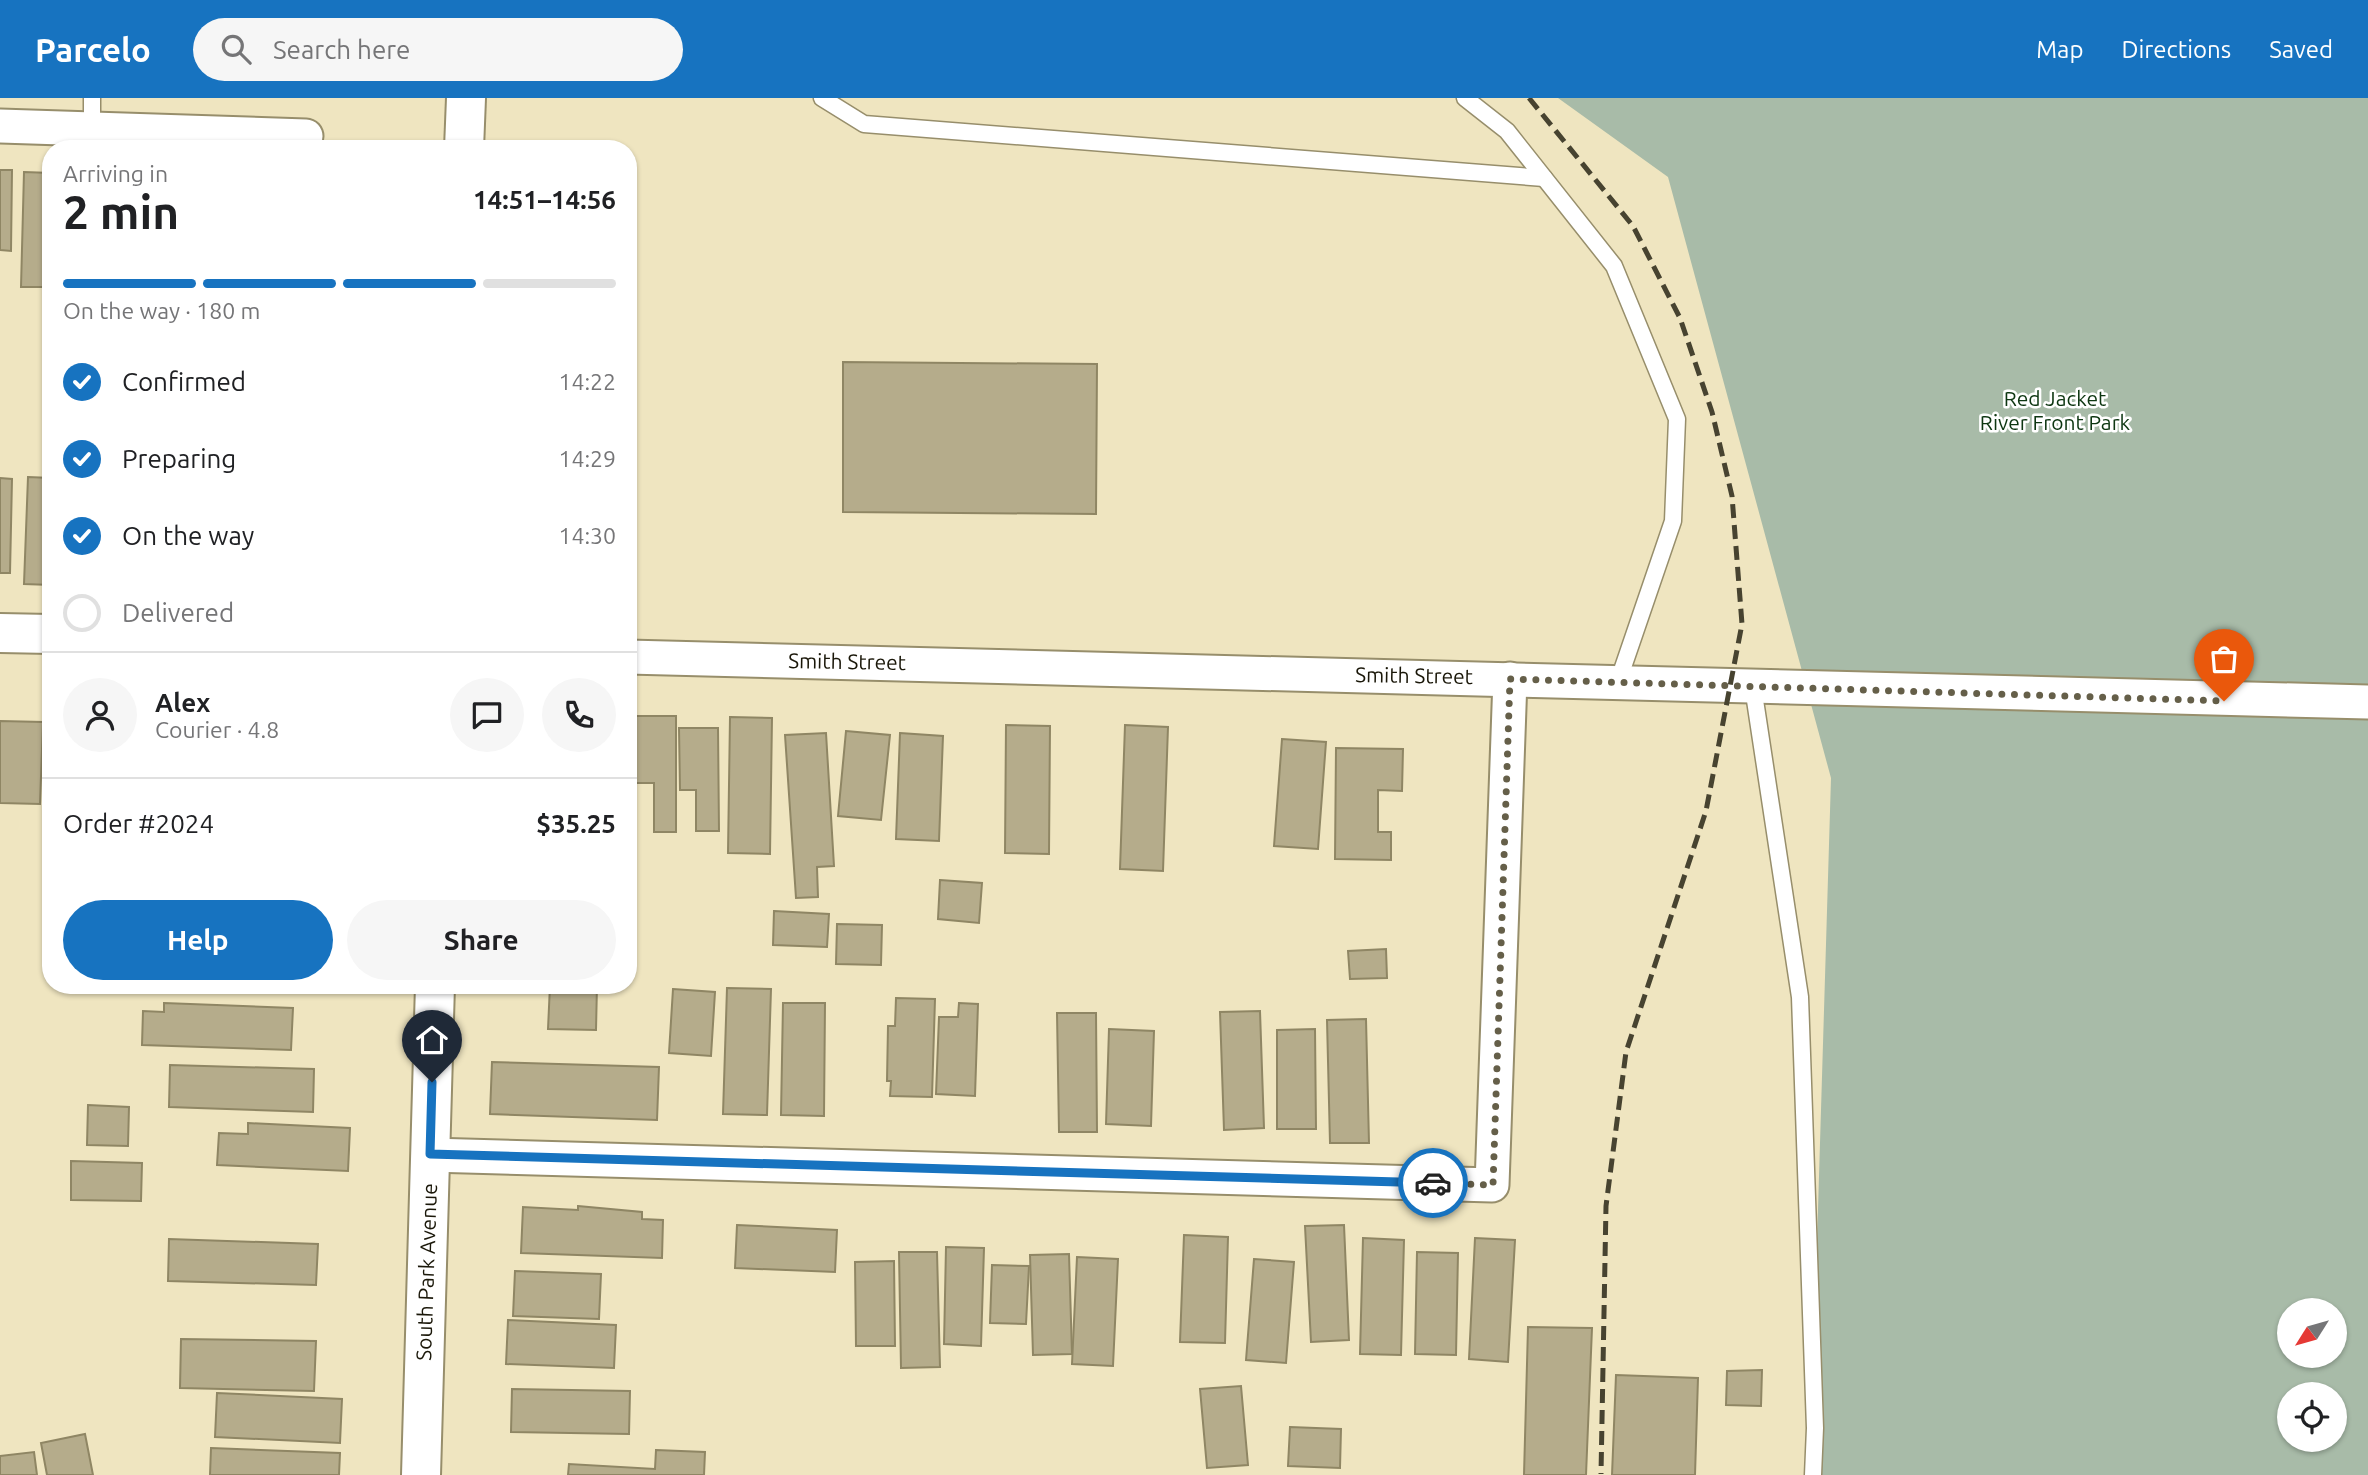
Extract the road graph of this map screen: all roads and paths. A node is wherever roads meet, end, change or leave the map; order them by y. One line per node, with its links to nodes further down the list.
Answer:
1 (466, 98): 7 (street)
2 (822, 98): 8 (lane)
3 (1465, 98): 8 (lane)
4 (92, 114): 5 (street); 6 (street)
5 (0, 126)
6 (306, 136)
7 (464, 140)
8 (1544, 178): 13 (lane)
9 (0, 633): 10 (street)
10 (42, 634)
11 (637, 657): 12 (street, Smith Street)
12 (1510, 679): 13 (street, Smith Street); 17 (street)
13 (1618, 682): 14 (street, Smith Street)
14 (1753, 687): 15 (street, Smith Street); 19 (lane)
15 (2368, 702)
16 (435, 994): 17 (street, South Park Avenue)
17 (430, 1154): 18 (street, South Park Avenue)
18 (421, 1475)
19 (1813, 1475)

